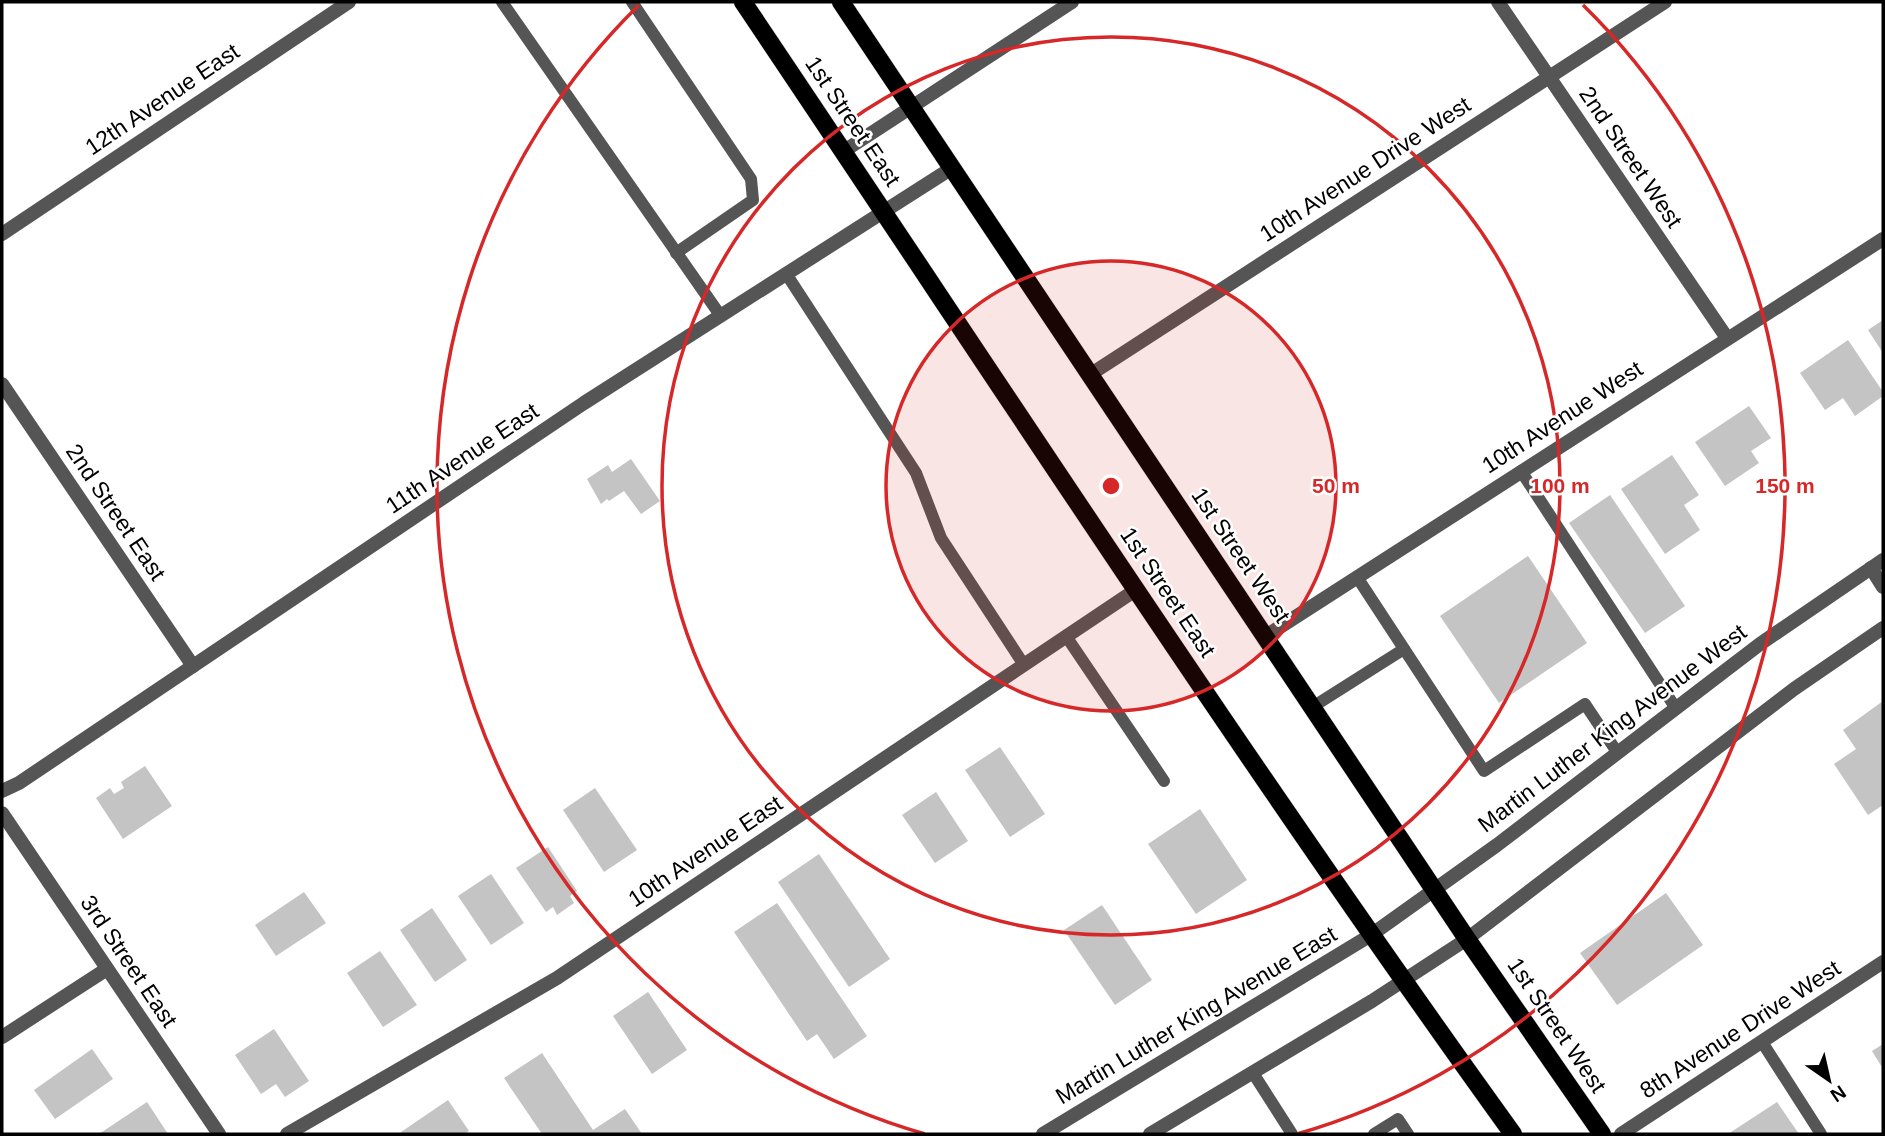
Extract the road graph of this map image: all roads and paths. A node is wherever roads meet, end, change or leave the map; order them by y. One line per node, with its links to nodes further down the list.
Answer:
1 (349, 2): 14 (street, 12th Avenue East)
2 (503, 2): 16 (lane)
3 (632, 2): 16 (lane)
4 (743, 2): 11 (main road, 1st Street East)
5 (841, 2): 10 (main road, 1st Street West)
6 (1072, 2): 10 (street)
7 (1498, 2): 9 (street, 2nd Street West)
8 (1665, 2): 9 (street, 10th Avenue Drive West)
9 (1548, 77): 19 (street, 2nd Street West); 20 (street, 10th Avenue Drive West)
10 (911, 107): 11 (street); 12 (main road, 1st Street West)
11 (844, 151): 13 (main road, 1st Street East)
12 (952, 168): 13 (street, 11th Avenue East); 20 (main road, 1st Street West)
13 (884, 212): 17 (street, 11th Avenue East); 26 (main road, 1st Street East)
14 (2, 234)
15 (1883, 239): 19 (street, 10th Avenue West)
16 (676, 253): 18 (lane)
17 (787, 275): 18 (street, 11th Avenue East); 31 (lane)
18 (720, 315): 32 (street, 11th Avenue East)
19 (1727, 338): 22 (street, 10th Avenue West)
20 (1091, 374): 29 (main road, 1st Street West)
21 (2, 384): 32 (street, 2nd Street East)
22 (1521, 471): 24 (street, 10th Avenue West); 34 (lane)
23 (1877, 564): 25 (street); 34 (street, Martin Luther King Avenue West)
24 (1357, 577): 29 (street, 10th Avenue West); 30 (lane)
25 (1883, 587)
26 (1136, 589): 28 (street, 10th Avenue East); 40 (main road, 1st Street East)
27 (1883, 628): 41 (street)
28 (1066, 636): 31 (street, 10th Avenue East); 36 (lane)
29 (1266, 636): 33 (main road, 1st Street West)
30 (1404, 649): 33 (lane); 35 (lane)
31 (1024, 665): 49 (street, 10th Avenue East)
32 (193, 667): 37 (street, 11th Avenue East)
33 (1314, 706): 39 (main road, 1st Street West)
34 (1675, 706): 35 (street, Martin Luther King Avenue West)
35 (1617, 752): 39 (street, Martin Luther King Avenue West)
36 (1164, 780)
37 (2, 792)
38 (2, 813): 43 (street, 3rd Street East)
39 (1436, 891): 40 (street, Martin Luther King Avenue West); 41 (main road, 1st Street West)
40 (1371, 935): 44 (main road, 1st Street East); 50 (street, Martin Luther King Avenue East)
41 (1467, 939): 44 (street); 56 (main road, 1st Street West)
42 (1883, 962): 46 (street, 8th Avenue Drive West)
43 (107, 969): 45 (street); 48 (street, 3rd Street East)
44 (1403, 981): 47 (street); 55 (main road, 1st Street East)
45 (2, 1037)
46 (1762, 1042): 57 (street, 8th Avenue Drive West); 58 (lane)
47 (1253, 1073): 51 (street); 52 (lane)
48 (219, 1134)
49 (287, 1134)
50 (1043, 1134)
51 (1150, 1134)
52 (1292, 1134)
53 (1374, 1134): 54 (lane)
54 (1408, 1134)
55 (1513, 1134)
56 (1602, 1134)
57 (1621, 1134)
58 (1821, 1134)

